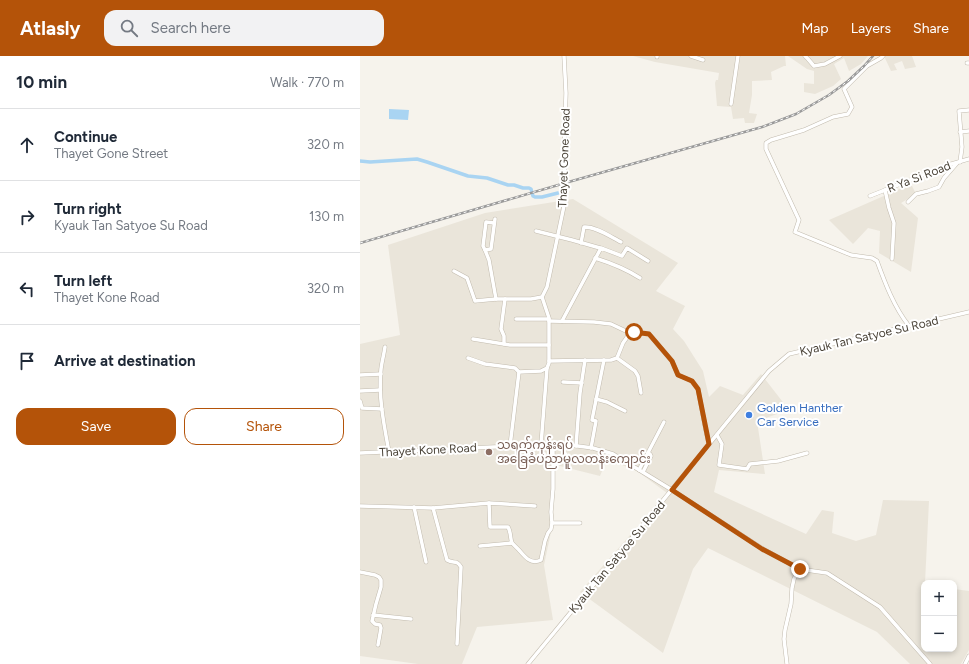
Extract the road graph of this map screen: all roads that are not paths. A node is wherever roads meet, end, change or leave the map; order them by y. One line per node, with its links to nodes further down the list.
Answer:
1 (564, 56): 18 (street, Thayet Gone Road)
2 (691, 56): 7 (street)
3 (738, 56): 8 (street)
4 (805, 56): 5 (street)
5 (840, 56)
6 (883, 56): 35 (street)
7 (703, 60)
8 (731, 104)
9 (969, 110): 11 (street)
10 (969, 131): 11 (street)
11 (960, 132): 13 (street)
12 (969, 159): 13 (street, R Ya Si Road)
13 (959, 162): 14 (street, R Ya Si Road); 16 (street)
14 (885, 190): 15 (street, R Ya Si Road); 24 (street)
15 (870, 196)
16 (908, 202)
17 (536, 232): 18 (street)
18 (557, 236): 20 (street); 28 (street, Thayet Gone Road)
19 (621, 242): 20 (street)
20 (581, 243): 21 (street)
21 (600, 248): 23 (street); 25 (street)
22 (485, 250): 22 (street); 29 (street)
23 (595, 258): 27 (street); 34 (street)
24 (892, 259)
25 (648, 261)
26 (454, 271): 29 (street)
27 (640, 278)
28 (542, 297): 30 (street); 33 (street)
29 (496, 299): 30 (street)
30 (505, 299): 38 (street)
31 (969, 312): 35 (street, Kyauk Tan Satyoe Su Road)
32 (516, 319): 33 (street)
33 (549, 320): 34 (street); 39 (street)
34 (562, 321): 36 (street)
35 (909, 326): 60 (street, Kyauk Tan Satyoe Su Road)
36 (630, 333): 42 (street); 61 (street)
37 (473, 339): 38 (street)
38 (504, 344): 39 (street)
39 (549, 345): 45 (street)
40 (385, 347): 48 (street)
41 (468, 358): 47 (street)
42 (617, 358): 44 (street); 54 (street)
43 (584, 360): 44 (street); 45 (street); 51 (street)
44 (604, 360): 55 (street)
45 (549, 361): 46 (street)
46 (548, 368): 47 (street); 62 (street)
47 (520, 372): 64 (street)
48 (381, 374): 49 (street); 52 (street)
49 (360, 375)
50 (563, 382): 51 (street)
51 (582, 383): 65 (street)
52 (380, 390): 53 (street); 57 (street)
53 (360, 391)
54 (641, 393)
55 (596, 399): 58 (street); 66 (street)
56 (360, 401): 57 (street)
57 (382, 409): 67 (street)
58 (625, 411)
59 (664, 422): 70 (street)
60 (717, 435): 61 (street, Kyauk Tan Satyoe Su Road); 69 (street)
61 (709, 444): 71 (street, Kyauk Tan Satyoe Su Road)
62 (541, 445): 63 (street, Thayet Kone Road); 64 (street, Thayet Kone Road)
63 (553, 445): 65 (street, Thayet Kone Road); 77 (street)
64 (510, 446): 67 (street, Thayet Kone Road)
65 (576, 446): 66 (street, Thayet Kone Road)
66 (591, 448): 70 (street, Thayet Kone Road)
67 (389, 452): 68 (street, Thayet Kone Road)
68 (360, 453)
69 (807, 453)
70 (641, 471): 71 (street, Thayet Kone Road)
71 (672, 490): 82 (street, Thayet Kone Road); 89 (street, Kyauk Tan Satyoe Su Road)
72 (489, 503): 74 (street); 76 (street); 79 (street)
73 (360, 506): 75 (street)
74 (535, 506)
75 (414, 507): 76 (street); 81 (street)
76 (434, 508): 86 (street)
77 (552, 523): 78 (street); 79 (street)
78 (580, 523)
79 (512, 543): 80 (street)
80 (480, 546)
81 (426, 562)
82 (800, 569): 90 (street); 91 (street, Thayet Kone Road)
83 (360, 572): 84 (street)
84 (373, 615): 85 (street); 87 (street)
85 (411, 619)
86 (456, 644)
87 (378, 645)
88 (969, 656): 92 (street)
89 (528, 664)
90 (787, 664)
91 (930, 664)
92 (965, 664)

